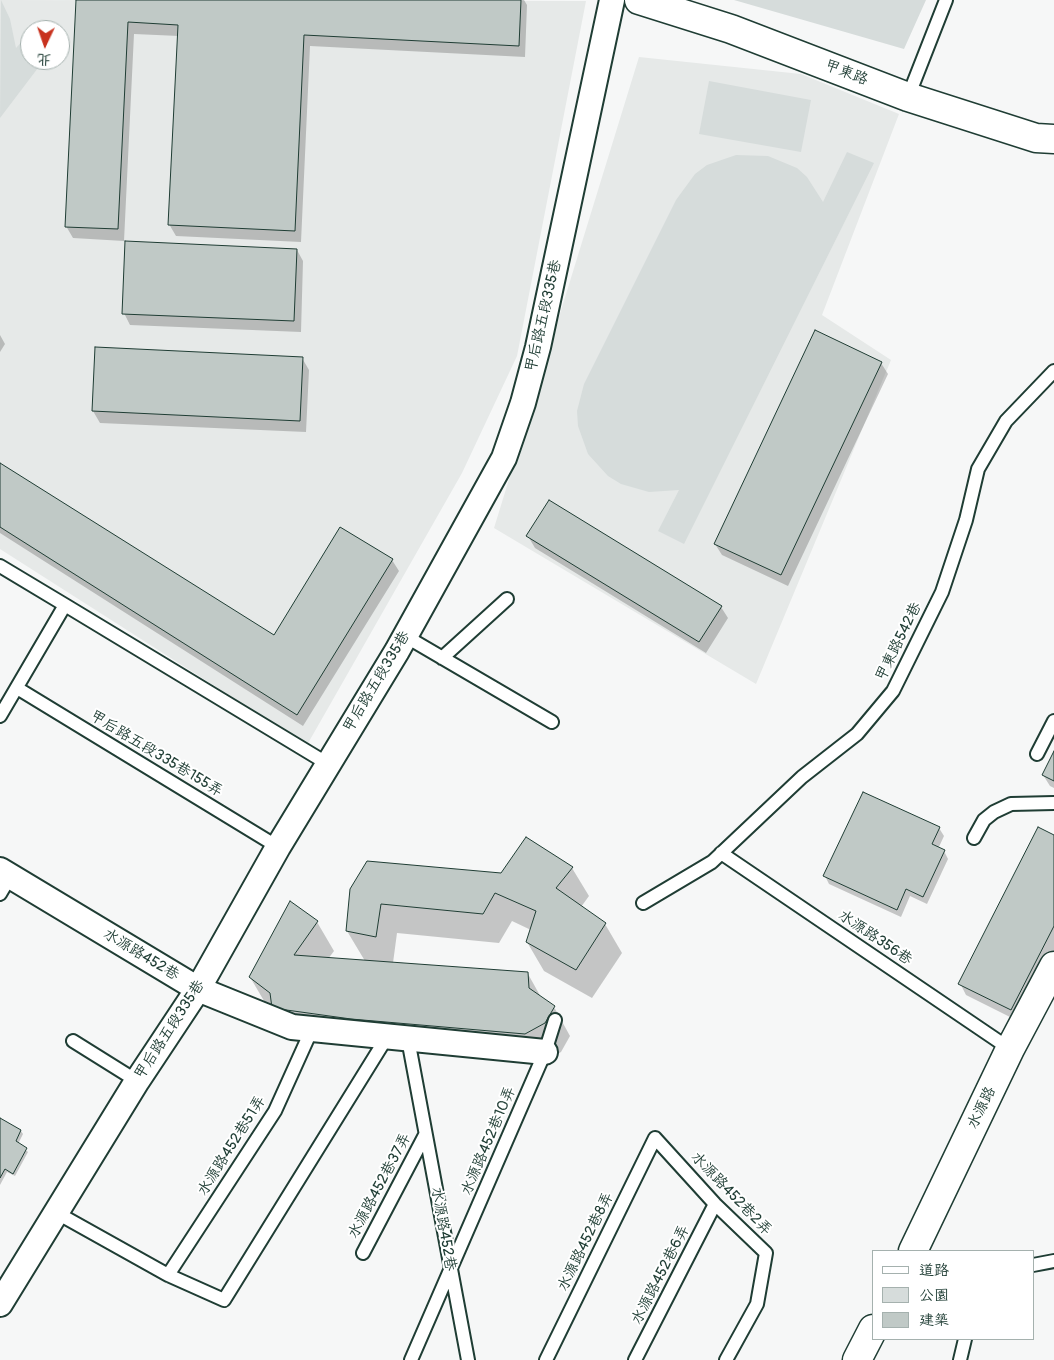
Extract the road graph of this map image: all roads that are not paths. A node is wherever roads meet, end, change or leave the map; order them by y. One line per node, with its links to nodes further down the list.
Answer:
1 (612, 0): 10 (street, 甲后路五段335巷)
2 (639, 0): 4 (street, 甲東路)
3 (946, 0): 4 (lane)
4 (908, 97): 5 (street, 甲東路)
5 (1054, 140)
6 (1054, 371): 21 (lane, 甲東路542巷)
7 (0, 566): 9 (lane)
8 (508, 599): 11 (lane)
9 (66, 604): 12 (lane); 17 (lane)
10 (405, 636): 11 (lane); 17 (street, 甲后路五段335巷)
11 (442, 658): 15 (lane)
12 (16, 688): 13 (lane); 20 (lane, 甲后路五段335巷155弄)
13 (0, 716)
14 (1054, 721): 16 (lane)
15 (552, 722)
16 (1037, 754)
17 (328, 764): 20 (street, 甲后路五段335巷)
18 (1054, 803): 19 (lane)
19 (974, 838)
20 (278, 847): 25 (street, 甲后路五段335巷)
21 (721, 853): 23 (lane, 甲東路542巷); 30 (lane, 水源路356巷)
22 (3, 880): 25 (street, 水源路452巷)
23 (643, 903)
24 (1054, 966): 30 (street, 水源路)
25 (198, 989): 27 (street, 水源路452巷); 32 (street, 甲后路五段335巷)
26 (555, 1020): 31 (lane, 水源路452巷10弄)
27 (312, 1028): 28 (street, 水源路452巷); 42 (lane, 水源路452巷51弄)
28 (397, 1038): 31 (street, 水源路452巷); 33 (lane, 水源路452巷); 42 (lane)
29 (73, 1040): 32 (lane)
30 (1010, 1049): 37 (street, 水源路)
31 (545, 1052): 41 (lane, 水源路452巷10弄)
32 (137, 1081): 36 (street, 甲后路五段335巷)
33 (426, 1134): 38 (lane, 水源路452巷37弄); 41 (lane, 水源路452巷)
34 (655, 1138): 35 (lane, 水源路452巷2弄); 48 (lane, 水源路452巷8弄)
35 (715, 1204): 49 (lane, 水源路452巷6弄); 50 (lane, 水源路452巷2弄)
36 (57, 1213): 42 (lane); 43 (street, 甲后路五段335巷)
37 (913, 1250)
38 (363, 1253)
39 (1054, 1262): 40 (lane)
40 (1034, 1265)
41 (450, 1270): 46 (lane, 水源路452巷10弄); 47 (lane, 水源路452巷)
42 (168, 1275)
43 (0, 1304)
44 (872, 1331): 51 (street)
45 (965, 1340): 52 (lane)
46 (411, 1360)
47 (468, 1360)
48 (546, 1360)
49 (635, 1360)
50 (726, 1360)
51 (857, 1360)
52 (960, 1360)

